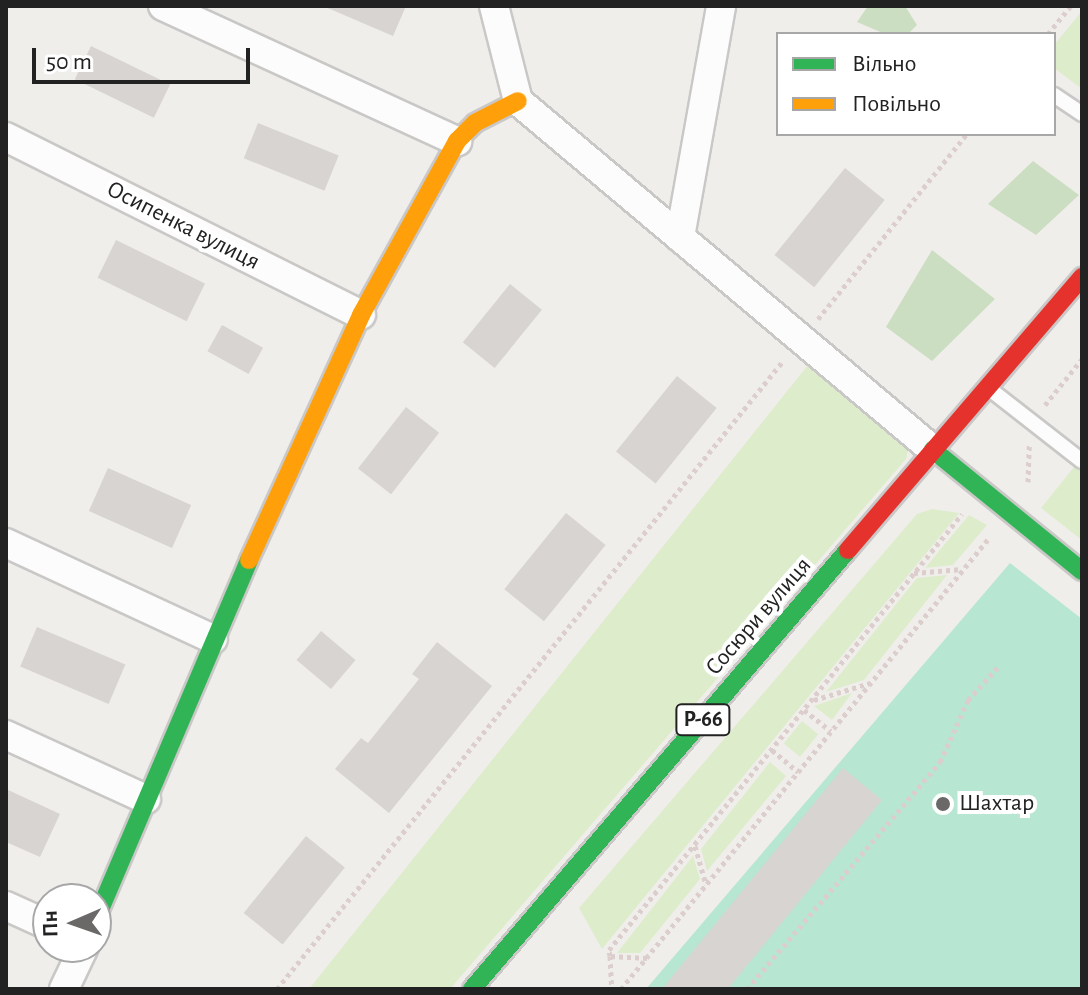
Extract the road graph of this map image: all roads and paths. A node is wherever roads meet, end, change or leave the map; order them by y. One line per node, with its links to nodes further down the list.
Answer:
1 (163, 6): 11 (street)
2 (494, 6): 7 (street)
3 (721, 6): 12 (street)
4 (1071, 6): 5 (path)
5 (1050, 32)
6 (1056, 96): 8 (lane)
7 (518, 101): 11 (main road); 12 (street)
8 (1082, 114)
9 (965, 136): 15 (path)
10 (6, 137): 14 (street, Осипенка вулиця)
11 (457, 141): 14 (main road)
12 (680, 237): 15 (street)
13 (1082, 277): 16 (main road, Сосюри вулиця / Р-66)
14 (361, 315): 25 (main road)
15 (801, 339): 17 (street); 44 (path)
16 (987, 387): 17 (main road, Сосюри вулиця / Р-66); 18 (lane)
17 (933, 450): 23 (main road); 45 (main road, Сосюри вулиця / Р-66)
18 (1082, 461)
19 (969, 512): 24 (path)
20 (995, 530): 22 (path)
21 (6, 543): 25 (street)
22 (963, 569): 24 (path); 27 (path)
23 (1082, 571)
24 (914, 573): 28 (path)
25 (213, 639): 34 (main road)
26 (1000, 665): 48 (path)
27 (871, 683): 28 (path); 30 (path)
28 (812, 700): 29 (path)
29 (804, 710): 30 (path); 32 (path)
30 (831, 731): 33 (path)
31 (6, 735): 34 (street)
32 (772, 750): 33 (path); 35 (path)
33 (798, 772): 37 (path)
34 (146, 799): 36 (main road)
35 (695, 845): 37 (path); 40 (path)
36 (111, 883)
37 (706, 884): 41 (path)
38 (6, 906): 39 (street)
39 (32, 918)
40 (610, 956): 41 (path); 46 (path)
41 (647, 958): 47 (path)
42 (76, 963): 43 (street)
43 (64, 989)
44 (277, 989)
45 (472, 989)
46 (612, 989)
47 (621, 989)
48 (747, 989)

